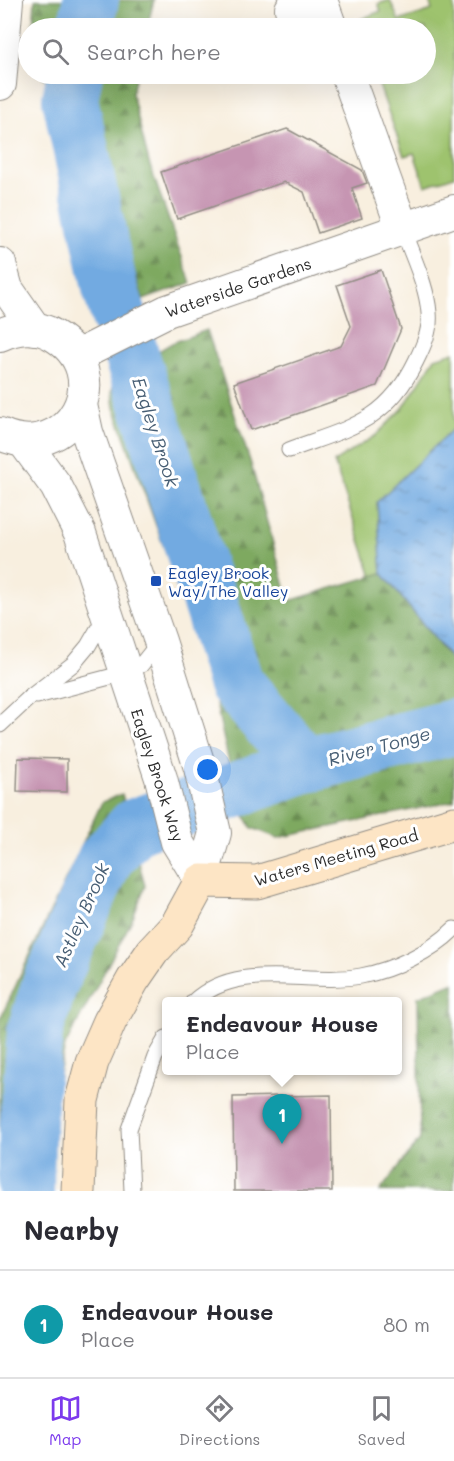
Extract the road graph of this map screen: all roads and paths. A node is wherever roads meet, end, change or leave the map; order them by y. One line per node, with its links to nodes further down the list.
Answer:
1 (7, 0): 4 (street)
2 (321, 0): 3 (street)
3 (327, 18)
4 (0, 84)
5 (351, 84): 7 (street)
6 (454, 211): 7 (street, Waterside Gardens)
7 (403, 230): 11 (street, Waterside Gardens); 14 (lane)
8 (0, 264): 9 (street)
9 (35, 329): 10 (street); 11 (street)
10 (0, 335)
11 (89, 349): 12 (street)
12 (81, 405): 13 (street); 16 (street, Eagley Brook Way)
13 (12, 438): 15 (street, Eagley Brook Way)
14 (289, 450)
15 (106, 615): 17 (street, Eagley Brook Way); 18 (lane)
16 (160, 641): 17 (lane); 21 (street, Eagley Brook Way)
17 (125, 674): 18 (lane); 21 (street, Eagley Brook Way)
18 (28, 698): 19 (lane)
19 (0, 725)
20 (454, 823): 21 (street, Waters Meeting Road)
21 (201, 881): 25 (street)
22 (449, 934): 23 (lane)
23 (201, 997)
24 (162, 1045): 26 (lane)
25 (78, 1191)
26 (132, 1191)

